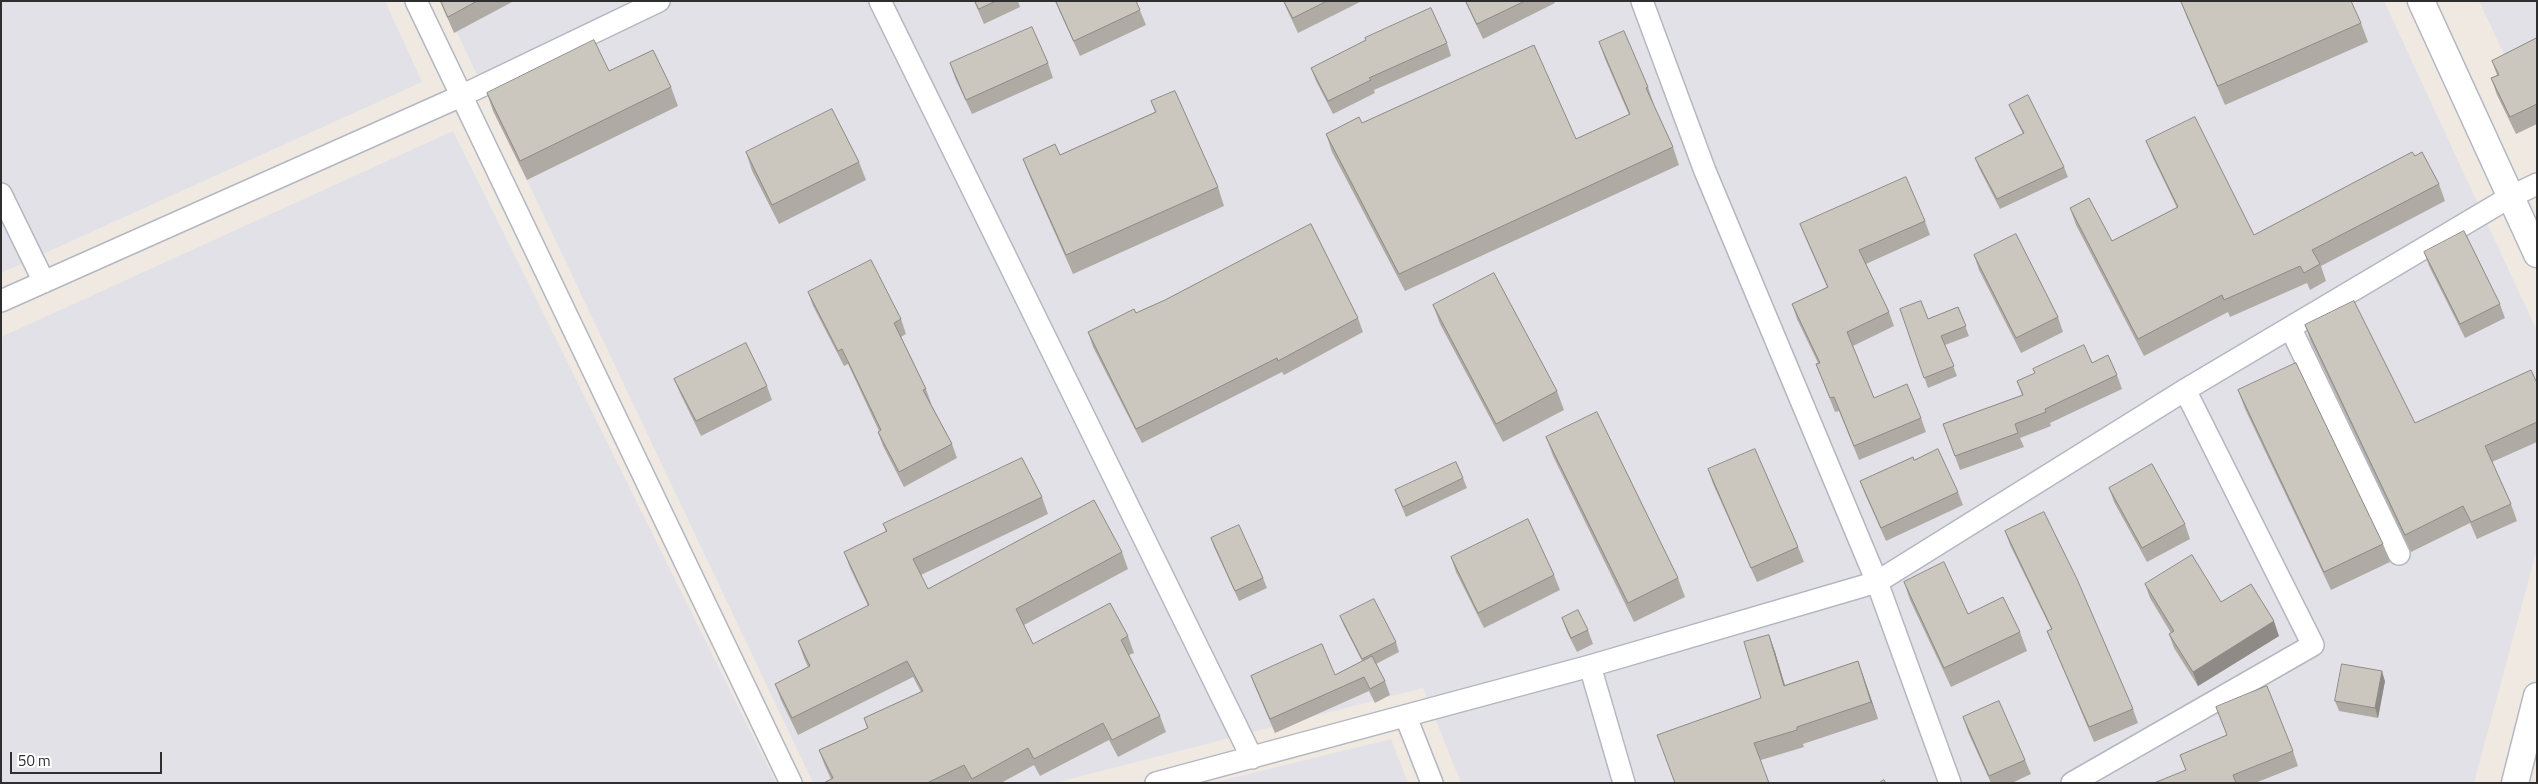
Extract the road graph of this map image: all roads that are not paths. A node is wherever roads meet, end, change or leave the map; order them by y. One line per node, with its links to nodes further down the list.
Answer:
1 (416, 1): 6 (street)
2 (659, 1): 6 (street)
3 (880, 1): 20 (street)
4 (1642, 1): 16 (street)
5 (2421, 1): 9 (street)
6 (461, 96): 11 (street); 21 (street)
7 (2537, 184): 9 (street)
8 (1, 194): 11 (street)
9 (2510, 197): 10 (street); 13 (street)
10 (2537, 254)
11 (44, 282): 12 (street)
12 (1, 301)
13 (2291, 329): 14 (street); 15 (street)
14 (2185, 390): 16 (street); 26 (street)
15 (2399, 554)
16 (1877, 582): 17 (street); 25 (street)
17 (1590, 666): 19 (street); 24 (street)
18 (2537, 696): 27 (street)
19 (1406, 717): 20 (street); 23 (street)
20 (1252, 758): 22 (street)
21 (791, 783)
22 (1156, 783)
23 (1432, 783)
24 (1624, 783)
25 (1950, 783)
26 (2072, 783)
27 (2516, 783)

